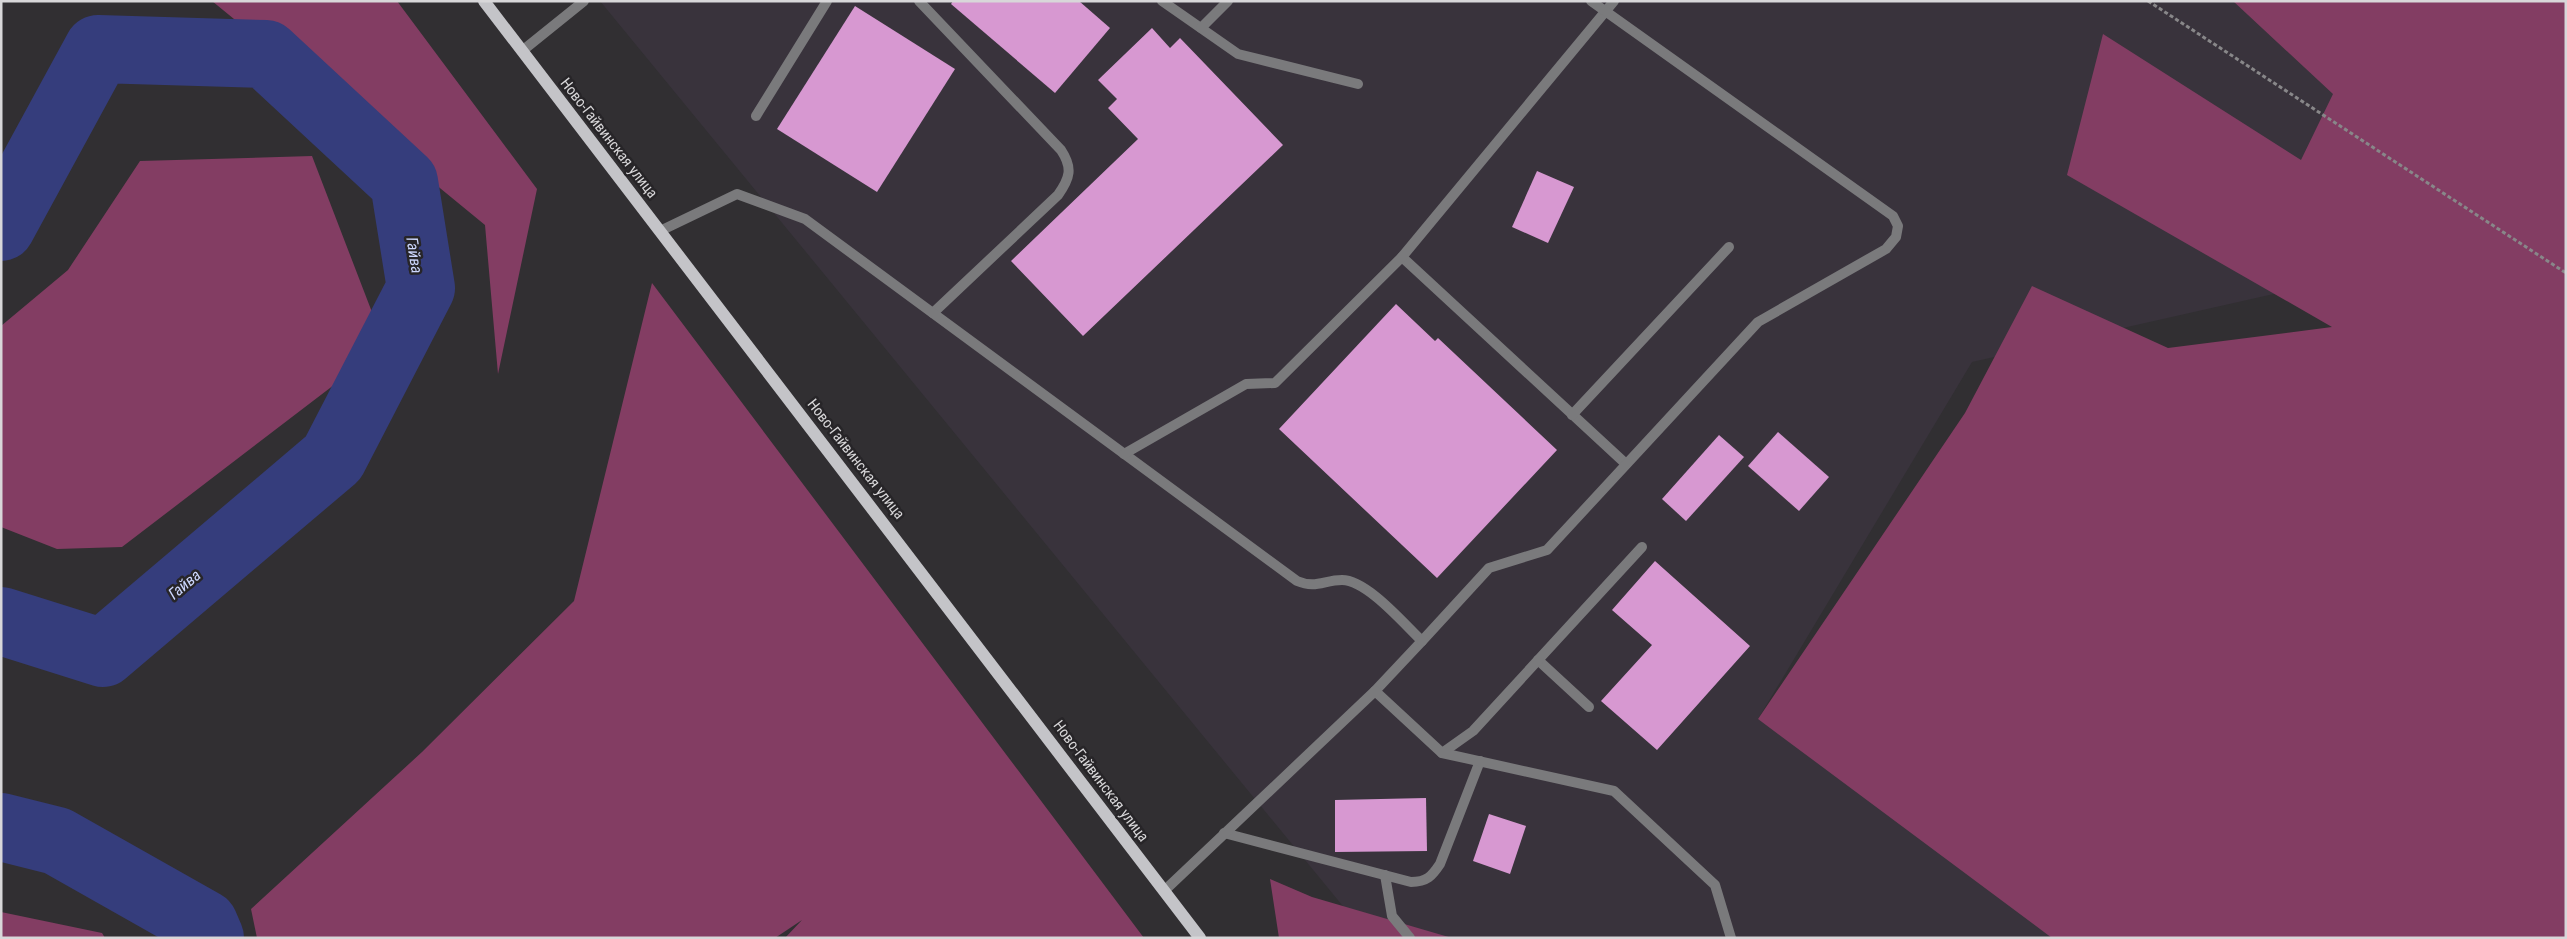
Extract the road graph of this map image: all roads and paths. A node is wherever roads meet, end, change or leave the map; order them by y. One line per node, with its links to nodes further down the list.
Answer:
1 (484, 1): 12 (main road, Ново-Гайвинская улица)
2 (584, 1): 12 (lane)
3 (827, 1): 14 (lane)
4 (919, 1): 19 (lane)
5 (1162, 1): 11 (lane)
6 (1228, 1): 11 (lane)
7 (1591, 1): 10 (lane)
8 (1614, 1): 10 (lane)
9 (2148, 1): 18 (path)
10 (1606, 12): 17 (lane); 22 (lane)
11 (1201, 28): 13 (lane)
12 (522, 51): 15 (main road, Ново-Гайвинская улица)
13 (1358, 84)
14 (756, 116)
15 (660, 230): 19 (lane); 32 (main road, Ново-Гайвинская улица)
16 (1729, 247): 20 (lane)
17 (1402, 257): 20 (lane); 21 (lane)
18 (2566, 273)
19 (933, 313): 21 (lane)
20 (1572, 415): 22 (lane)
21 (1124, 454): 24 (lane)
22 (1626, 464): 24 (lane)
23 (1642, 546): 25 (lane)
24 (1422, 641): 26 (lane)
25 (1538, 660): 27 (lane); 28 (lane)
26 (1375, 690): 28 (lane); 30 (lane)
27 (1589, 707)
28 (1442, 753): 29 (lane)
29 (1480, 761): 31 (lane); 35 (lane)
30 (1224, 833): 31 (lane); 32 (lane)
31 (1385, 876): 34 (lane)
32 (1164, 891): 33 (main road, Ново-Гайвинская улица)
33 (1200, 938)
34 (1410, 938)
35 (1731, 938)

